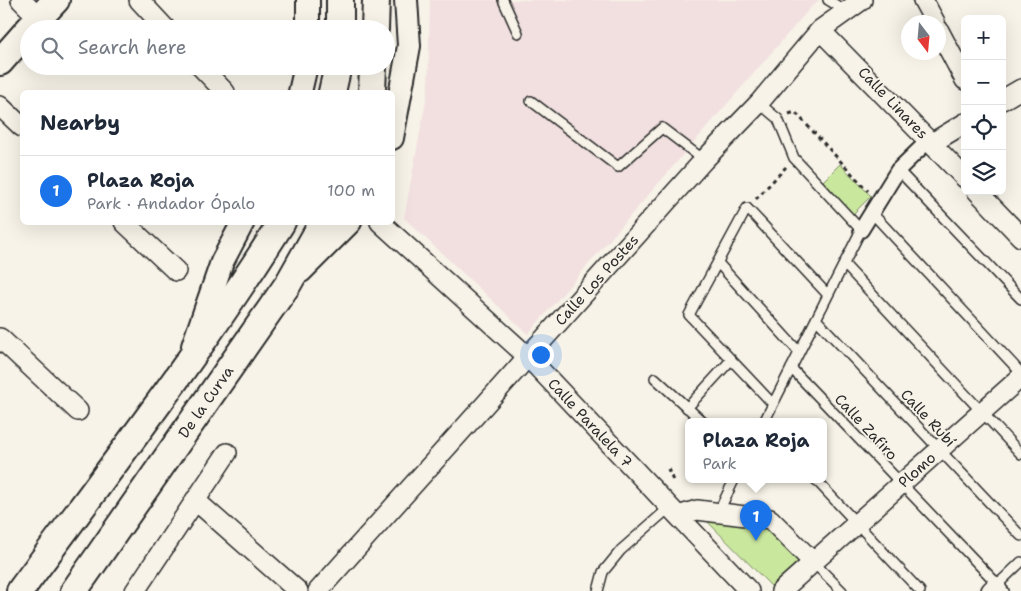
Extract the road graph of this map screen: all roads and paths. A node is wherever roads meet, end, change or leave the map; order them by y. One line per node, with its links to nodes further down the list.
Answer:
1 (139, 0): 12 (street)
2 (308, 0): 13 (street)
3 (340, 0): 14 (main road)
4 (376, 0): 15 (main road)
5 (406, 0): 36 (street)
6 (503, 0): 17 (lane)
7 (828, 0): 10 (lane)
8 (862, 0): 10 (street, Calle Los Postes)
9 (924, 0): 11 (street)
10 (846, 11): 16 (street, Calle Los Postes)
11 (932, 15)
12 (158, 20)
13 (308, 20)
14 (340, 20)
15 (375, 20)
16 (820, 30): 33 (street, Calle Los Postes); 39 (street, Calle Linares)
17 (518, 34)
18 (20, 35): 20 (main road)
19 (946, 44): 21 (street)
20 (0, 62)
21 (961, 72)
22 (209, 75): 27 (street)
23 (304, 75): 28 (street)
24 (336, 75): 29 (main road)
25 (373, 75): 30 (main road)
26 (1021, 89): 31 (street)
27 (223, 90)
28 (300, 90)
29 (332, 90)
30 (372, 90)
31 (1006, 98)
32 (530, 101): 41 (lane)
33 (760, 102): 35 (lane); 41 (street, Calle Los Postes)
34 (0, 106): 37 (street)
35 (778, 118): 40 (lane); 46 (path)
36 (395, 122)
37 (20, 125)
38 (961, 125): 39 (street)
39 (930, 142): 42 (street); 43 (street, Calle Linares)
40 (794, 158): 45 (path); 53 (lane)
41 (704, 160): 64 (street, Calle Los Postes)
42 (898, 170): 46 (street); 60 (lane)
43 (961, 174)
44 (982, 195): 54 (street)
45 (747, 208): 55 (lane); 59 (lane)
46 (876, 208): 53 (street); 68 (lane)
47 (127, 225): 57 (street)
48 (241, 225): 66 (street)
49 (280, 225): 66 (main road)
50 (321, 225): 58 (main road)
51 (347, 225): 58 (street, De la Curva)
52 (383, 225): 64 (street, Calle Paralela 7)
53 (861, 230): 56 (lane)
54 (1021, 237)
55 (718, 262): 63 (lane); 65 (lane)
56 (844, 264): 59 (lane); 74 (lane)
57 (176, 271)
58 (288, 284): 92 (main road, De la Curva)
59 (828, 295): 61 (lane)
60 (1021, 299)
61 (816, 319): 63 (lane); 77 (lane, Calle Rubí)
62 (0, 338): 73 (street)
63 (799, 352): 67 (lane)
64 (528, 357): 84 (street, Calle Paralela 7); 95 (street, Calle Los Postes)
65 (731, 360): 71 (lane); 72 (lane)
66 (188, 362): 91 (main road)
67 (791, 368): 71 (lane); 82 (lane, Calle Zafiro)
68 (1021, 373)
69 (1021, 377): 74 (street, Plomo)
70 (655, 378): 72 (lane)
71 (772, 404): 76 (lane)
72 (687, 408): 75 (lane)
73 (78, 411)
74 (982, 412): 77 (street, Plomo); 79 (lane)
75 (698, 418)
76 (766, 418)
77 (939, 450): 82 (street, Plomo); 87 (lane, Calle Rubí)
78 (227, 452): 83 (street)
79 (1021, 454)
80 (732, 483): 85 (lane)
81 (819, 483): 86 (lane)
82 (901, 484): 86 (street, Plomo); 90 (lane, Calle Zafiro)
83 (195, 500): 93 (street); 94 (street)
84 (674, 512): 85 (street); 96 (lane); 97 (street, Calle Paralela 7)
85 (718, 512): 89 (street)
86 (857, 524): 89 (street, Plomo); 100 (lane)
87 (1021, 536)
88 (1021, 562): 90 (lane)
89 (814, 563): 98 (street, Plomo); 99 (lane)
90 (997, 589)
91 (20, 591)
92 (74, 591)
93 (135, 591)
94 (298, 591)
95 (318, 591)
96 (598, 591)
97 (749, 591)
98 (781, 591)
99 (842, 591)
100 (920, 591)

